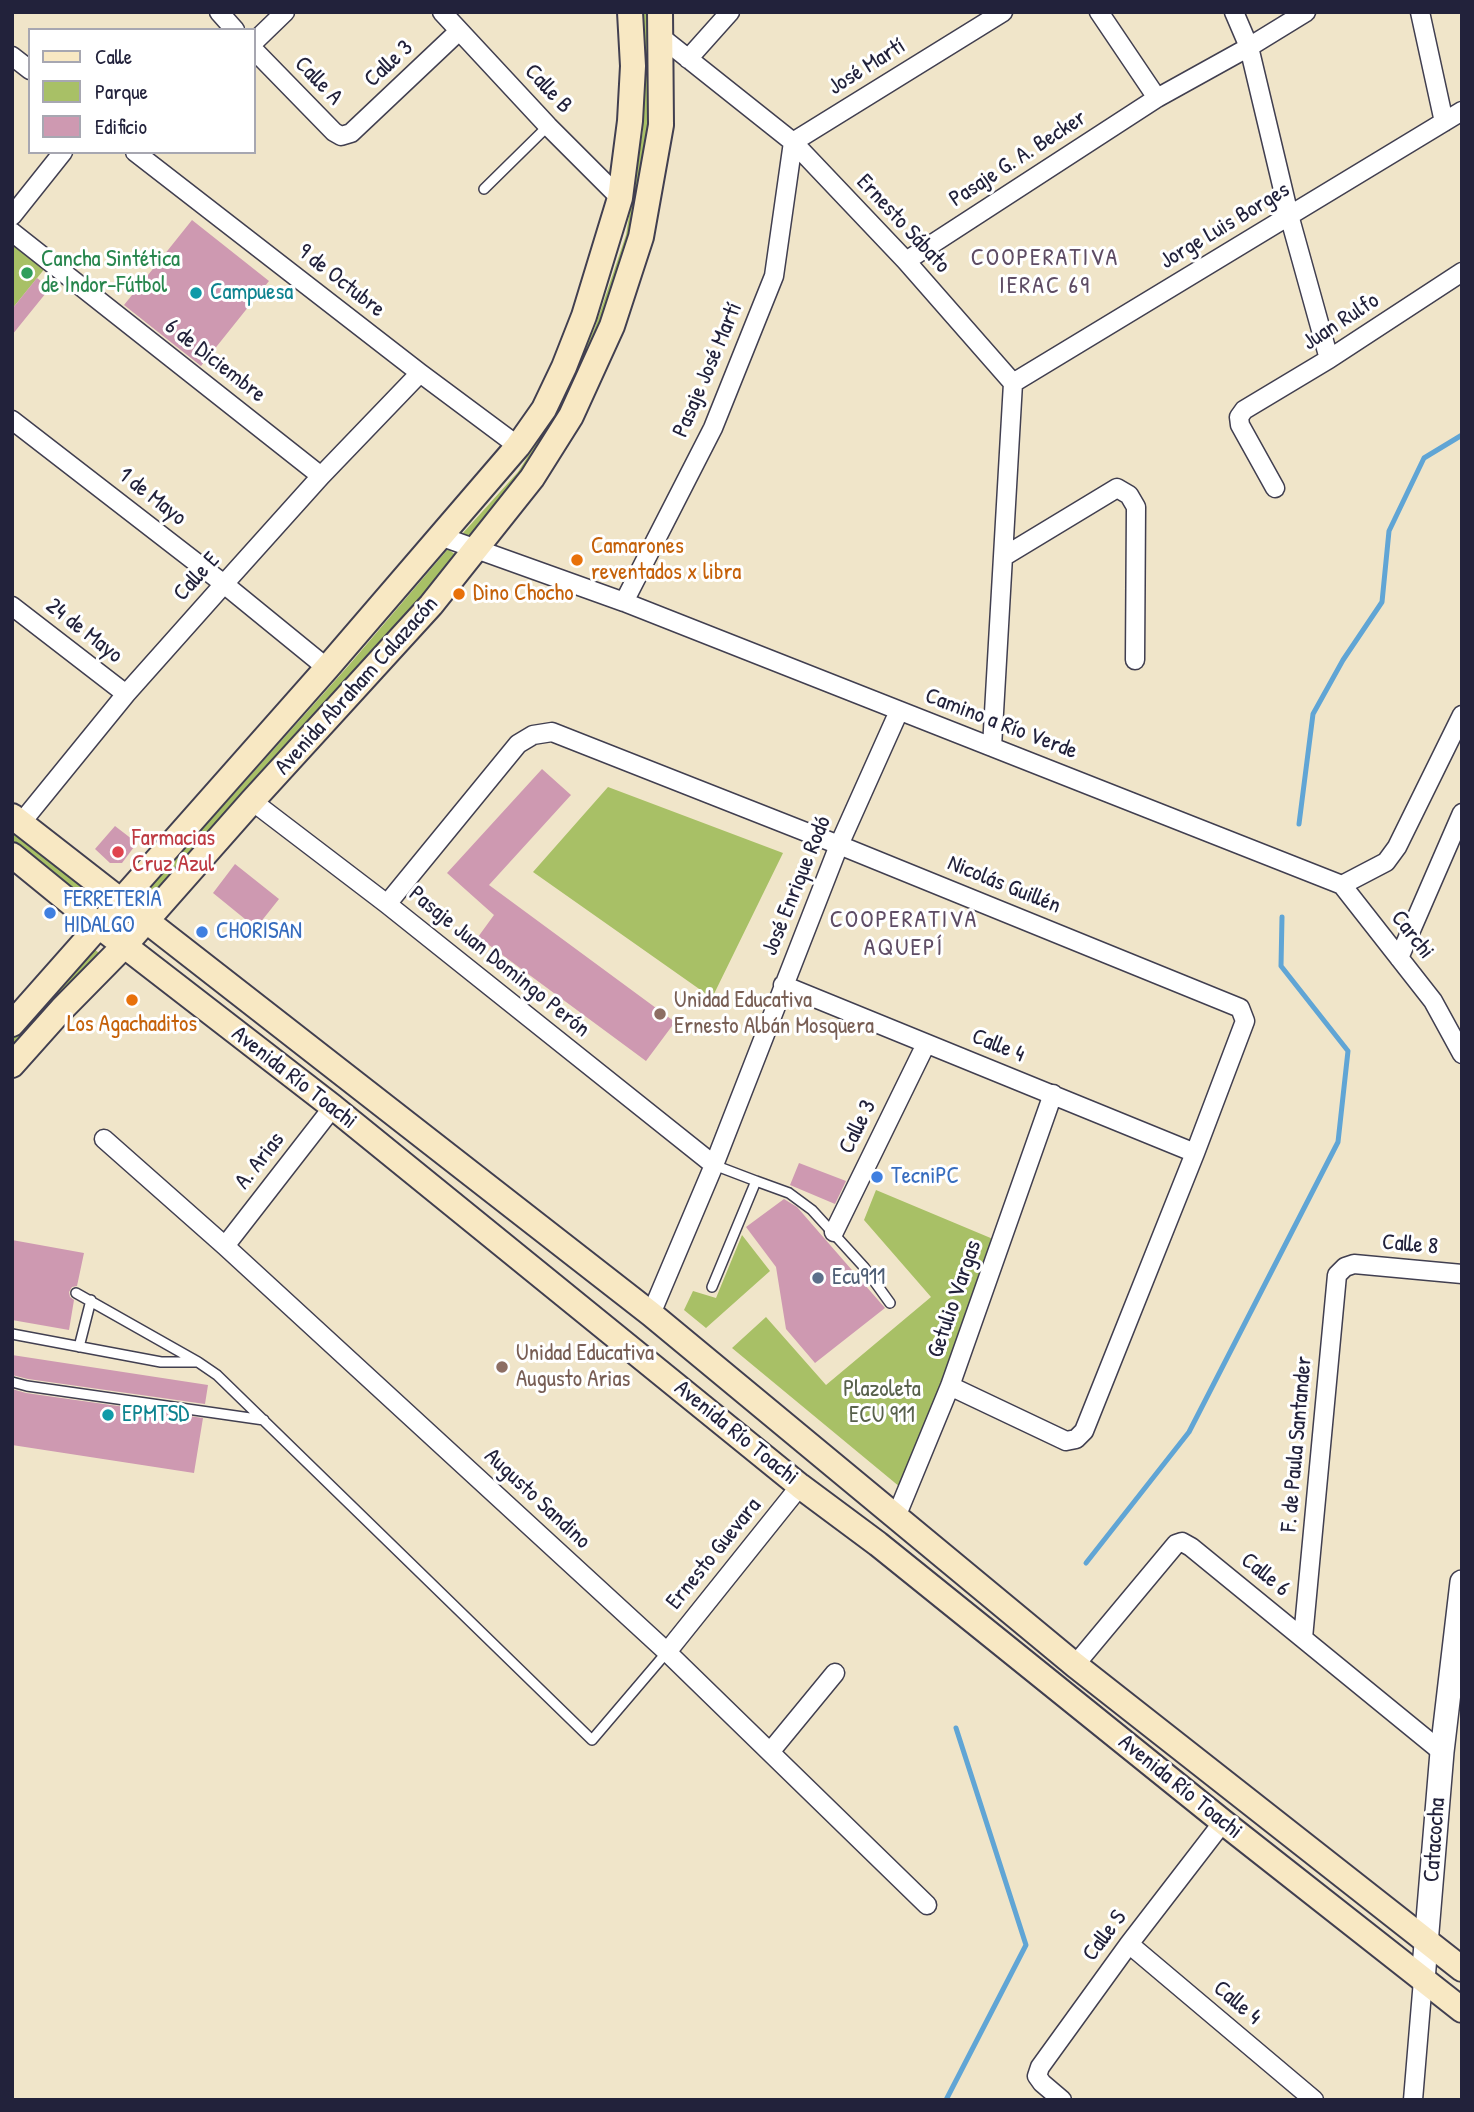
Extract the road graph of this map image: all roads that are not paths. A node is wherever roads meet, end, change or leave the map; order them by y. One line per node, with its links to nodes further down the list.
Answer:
1 (219, 12): 12 (street)
2 (285, 12): 14 (street)
3 (442, 12): 13 (street, Calle B)
4 (630, 12): 29 (main road, Avenida Abraham Calazacón)
5 (730, 12): 18 (street)
6 (1003, 12): 25 (street, José Martí)
7 (1099, 12): 20 (street)
8 (1234, 12): 15 (street)
9 (1306, 12): 15 (street, Pasaje G. A. Becker)
10 (1420, 12): 22 (street)
11 (661, 24): 18 (street, Ernesto Sábato); 43 (main road, Avenida Abraham Calazacón)
12 (233, 28)
13 (459, 31): 23 (street, Calle B); 24 (street, Calle 3)
14 (256, 40)
15 (1249, 47): 20 (street, Pasaje G. A. Becker); 30 (street)
16 (256, 52): 24 (street, Calle A)
17 (12, 56): 19 (street)
18 (688, 59): 25 (street, Ernesto Sábato)
19 (28, 68)
20 (1157, 98): 33 (street, Pasaje G. A. Becker)
21 (1462, 111): 22 (street, Jorge Luis Borges)
22 (1444, 122): 30 (street, Jorge Luis Borges)
23 (548, 126): 28 (lane); 29 (street, Calle B)
24 (351, 133)
25 (793, 142): 33 (street, Ernesto Sábato); 46 (street, Pasaje José Martí)
26 (61, 154): 31 (street)
27 (138, 154): 36 (street, 9 de Octubre)
28 (484, 189)
29 (620, 198): 39 (main road, Avenida Abraham Calazacón)
30 (1289, 215): 35 (street); 37 (street, Jorge Luis Borges)
31 (12, 216)
32 (12, 232): 40 (street, 6 de Diciembre)
33 (906, 261): 37 (street, Ernesto Sábato)
34 (1462, 272): 35 (street, Juan Rulfo)
35 (1329, 359): 41 (street, Juan Rulfo)
36 (420, 373): 39 (street, 9 de Octubre); 40 (street, Calle E)
37 (1013, 383): 44 (street)
38 (12, 419): 45 (street, 1 de Mayo)
39 (518, 446): 42 (main road, Avenida Abraham Calazacón)
40 (321, 476): 45 (street, Calle E)
41 (1275, 488)
42 (440, 536): 43 (street, Camino a Río Verde); 49 (main road, Avenida Abraham Calazacón)
43 (478, 548): 46 (street, Camino a Río Verde); 54 (main road, Avenida Abraham Calazacón)
44 (1003, 557): 48 (street); 53 (street)
45 (224, 584): 49 (street, 1 de Mayo); 50 (street, Calle E)
46 (624, 602): 51 (street, Camino a Río Verde)
47 (12, 606): 50 (street, 24 de Mayo)
48 (1135, 660)
49 (327, 668): 60 (main road, Avenida Abraham Calazacón)
50 (126, 694): 56 (street, Calle E)
51 (899, 711): 53 (street, Camino a Río Verde); 57 (street, José Enrique Rodó)
52 (1462, 715): 59 (street)
53 (992, 747): 59 (street, Camino a Río Verde)
54 (252, 801): 61 (street, Pasaje Juan Domingo Perón); 62 (main road, Avenida Abraham Calazacón)
55 (1462, 813): 65 (street)
56 (16, 819): 60 (main road, Avenida Río Toachi)
57 (839, 845): 61 (street, Nicolás Guillén); 66 (street, José Enrique Rodó); 74 (street, Nicolás Guillén)
58 (12, 855): 63 (main road, Avenida Río Toachi)
59 (1342, 885): 65 (street, Carchi)
60 (121, 901): 62 (main road, Avenida Río Toachi); 63 (main road, Avenida Abraham Calazacón)
61 (387, 904): 75 (street, Pasaje Juan Domingo Perón)
62 (146, 921): 64 (main road, Avenida Abraham Calazacón); 85 (main road, Avenida Río Toachi)
63 (99, 926): 64 (main road, Avenida Río Toachi); 67 (main road, Avenida Abraham Calazacón)
64 (124, 946): 70 (main road, Avenida Abraham Calazacón); 72 (main road, Avenida Río Toachi)
65 (1399, 958): 69 (street, Carchi)
66 (783, 985): 68 (street, Calle 4); 75 (street, José Enrique Rodó)
67 (12, 1024)
68 (926, 1044): 71 (street, Calle 4); 77 (street, Calle 3)
69 (1462, 1054)
70 (12, 1065)
71 (1053, 1094): 74 (street, Calle 4); 90 (street, Getulio Vargas)
72 (333, 1108): 78 (street, A. Arias); 92 (main road, Avenida Río Toachi)
73 (104, 1139): 78 (street, Augusto Sandino)
74 (1195, 1153): 90 (street, Nicolás Guillén)
75 (714, 1164): 76 (lane); 85 (street, José Enrique Rodó)
76 (756, 1181): 77 (lane); 81 (lane)
77 (834, 1232): 84 (lane)
78 (225, 1246): 96 (street, Augusto Sandino)
79 (1354, 1264): 80 (street, Calle 8); 95 (street, F. de Paula Santander)
80 (1462, 1274)
81 (712, 1287)
82 (76, 1293): 83 (lane)
83 (91, 1300): 87 (lane); 88 (lane)
84 (890, 1303)
85 (651, 1314): 93 (main road, Avenida Río Toachi)
86 (12, 1334): 87 (lane)
87 (79, 1347): 88 (lane)
88 (199, 1362): 91 (lane)
89 (12, 1382): 91 (lane)
90 (950, 1387): 93 (street, Getulio Vargas)
91 (264, 1420): 96 (lane)
92 (800, 1486): 96 (street, Ernesto Guevara); 101 (main road, Avenida Río Toachi)
93 (896, 1517): 97 (main road, Avenida Río Toachi)
94 (1462, 1581): 100 (street, Catacocha)
95 (1303, 1638): 97 (street, Calle 6); 100 (street, Calle 6)
96 (667, 1653): 99 (street, Augusto Sandino)
97 (1075, 1665): 103 (main road, Avenida Río Toachi)
98 (835, 1673): 99 (street)
99 (770, 1752): 102 (street, Augusto Sandino)
100 (1442, 1752): 103 (street, Catacocha)
101 (1223, 1822): 104 (street, Calle S); 106 (main road, Avenida Río Toachi)
102 (928, 1905)
103 (1427, 1942): 105 (main road, Avenida Río Toachi); 106 (street, Catacocha)
104 (1129, 1944): 108 (street, Calle S); 109 (street, Calle 4)
105 (1462, 1969)
106 (1423, 1980): 107 (main road, Avenida Río Toachi); 110 (street, Catacocha)
107 (1462, 2010)
108 (1062, 2100)
109 (1314, 2100)
110 (1413, 2100)

